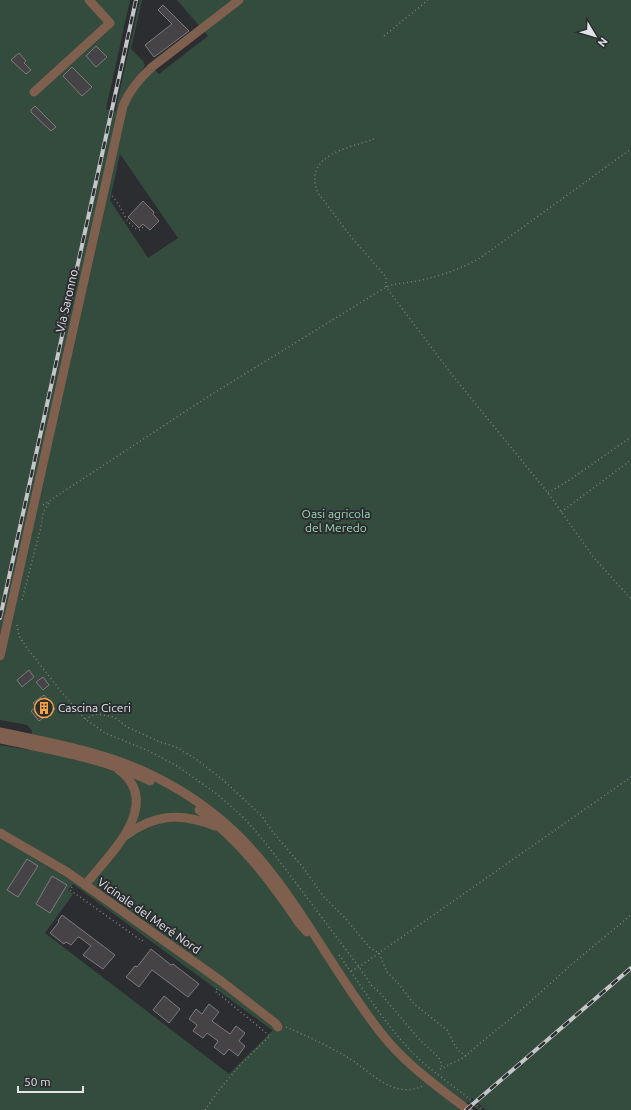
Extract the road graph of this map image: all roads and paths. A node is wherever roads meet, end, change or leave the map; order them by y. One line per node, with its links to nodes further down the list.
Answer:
1 (89, 0): 5 (street)
2 (239, 0): 8 (street, Via Saronno)
3 (428, 0): 4 (path)
4 (384, 36)
5 (34, 92)
6 (374, 139): 10 (path)
7 (631, 149): 10 (path)
8 (104, 192): 9 (path); 18 (street, Via Saronno)
9 (145, 226)
10 (386, 287): 13 (path); 16 (path)
11 (631, 437): 13 (path)
12 (631, 460): 14 (path)
13 (548, 493): 14 (path)
14 (561, 512): 15 (path)
15 (631, 599)
16 (21, 605)
17 (18, 621): 19 (path)
18 (0, 656)
19 (85, 719): 37 (path); 38 (path)
20 (0, 732): 35 (street)
21 (0, 739): 22 (street)
22 (111, 765): 24 (street); 26 (street)
23 (631, 777): 37 (path)
24 (222, 829): 26 (street); 35 (street)
25 (0, 833): 29 (street, Vicinale del Meré Nord)
26 (120, 842): 29 (street)
27 (104, 876): 30 (path)
28 (74, 884): 32 (path)
29 (85, 885): 31 (street, Vicinale del Meré Nord)
30 (105, 890)
31 (108, 901): 32 (path); 41 (street, Vicinale del Meré Nord)
32 (100, 912): 34 (path)
33 (631, 915): 45 (path)
34 (146, 935)
35 (323, 949): 46 (street)
36 (338, 953): 39 (path)
37 (379, 953): 38 (path); 45 (path)
38 (359, 967): 39 (path); 45 (path)
39 (350, 971): 49 (path)
40 (219, 986): 43 (path)
41 (278, 1027)
42 (288, 1027): 46 (path)
43 (270, 1036)
44 (266, 1039): 47 (path)
45 (466, 1056)
46 (426, 1080): 48 (street)
47 (205, 1110)
48 (468, 1110)
49 (484, 1110)

